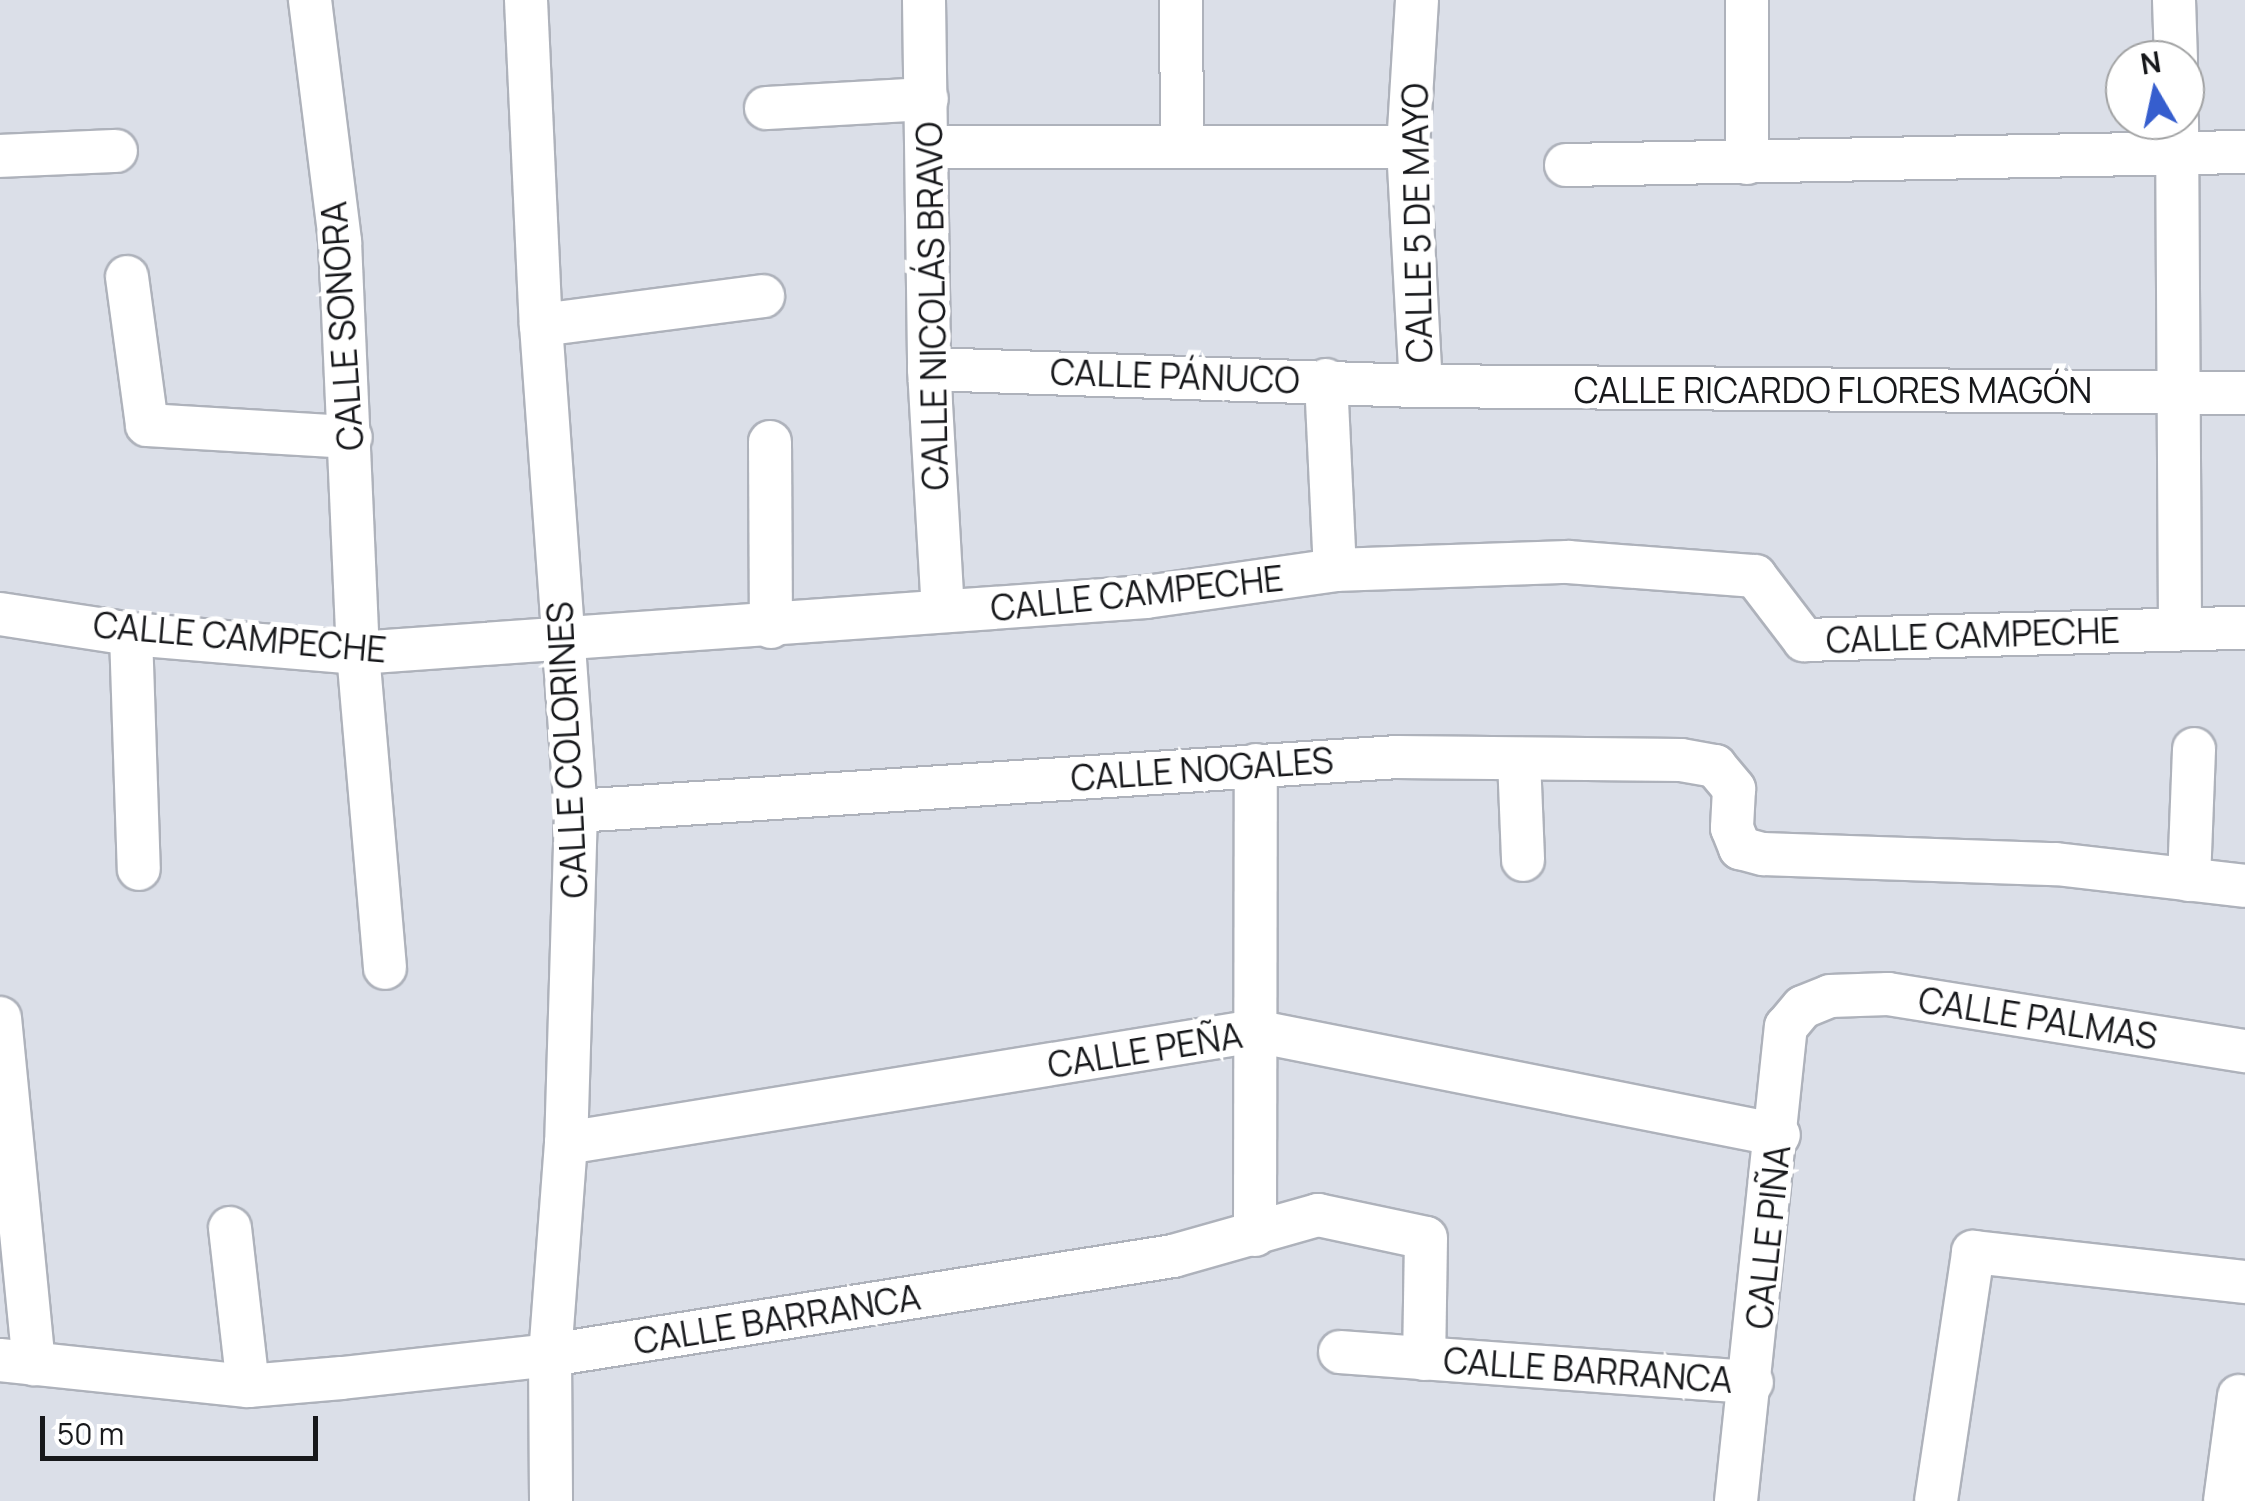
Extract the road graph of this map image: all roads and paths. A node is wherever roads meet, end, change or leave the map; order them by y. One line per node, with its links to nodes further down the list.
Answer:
1 (310, 0): 30 (street, CALLE SONORA)
2 (526, 0): 24 (street, CALLE COLORINES)
3 (924, 0): 9 (street, CALLE NICOLÁS BRAVO)
4 (1181, 0): 15 (street)
5 (1417, 0): 16 (street, CALLE 5 DE MAYO)
6 (1747, 0): 20 (street)
7 (2174, 0): 8 (street)
8 (2175, 40)
9 (927, 99): 10 (street); 14 (street, CALLE NICOLÁS BRAVO)
10 (766, 108)
11 (2129, 140): 20 (street)
12 (2177, 140): 29 (street)
13 (2191, 140): 18 (street)
14 (930, 147): 15 (street); 25 (street, CALLE NICOLÁS BRAVO)
15 (1182, 147): 16 (street)
16 (1408, 147): 27 (street, CALLE 5 DE MAYO)
17 (116, 151): 19 (street)
18 (2245, 152)
19 (0, 156)
20 (1747, 164): 21 (street)
21 (1566, 166)
22 (127, 277): 30 (street)
23 (762, 296): 24 (street)
24 (540, 325): 39 (street, CALLE COLORINES)
25 (928, 368): 26 (street, CALLE PÁNUCO); 33 (street, CALLE NICOLÁS BRAVO)
26 (1326, 380): 27 (street, CALLE PÁNUCO); 32 (street)
27 (1421, 386): 29 (street, CALLE RICARDO FLORES MAGÓN)
28 (2245, 393): 29 (street, CALLE RICARDO FLORES MAGÓN)
29 (2182, 394): 36 (street)
30 (350, 437): 40 (street, CALLE SONORA)
31 (770, 442): 35 (street)
32 (1335, 570): 33 (street, CALLE CAMPECHE); 36 (street, CALLE CAMPECHE)
33 (943, 611): 35 (street, CALLE CAMPECHE)
34 (0, 614): 38 (street, CALLE CAMPECHE)
35 (771, 626): 39 (street, CALLE CAMPECHE)
36 (2180, 628): 37 (street, CALLE CAMPECHE)
37 (2245, 628)
38 (132, 634): 40 (street, CALLE CAMPECHE); 46 (street)
39 (562, 640): 40 (street, CALLE CAMPECHE); 44 (street, CALLE COLORINES)
40 (358, 653): 49 (street, CALLE SONORA)
41 (2194, 749): 47 (street)
42 (1519, 759): 43 (street, CALLE NOGALES); 45 (street); 47 (street, CALLE NOGALES)
43 (1256, 765): 44 (street, CALLE NOGALES); 52 (street)
44 (576, 812): 55 (street, CALLE COLORINES)
45 (1523, 860)
46 (139, 869)
47 (2190, 880): 48 (street)
48 (2245, 886)
49 (385, 968)
50 (1830, 996): 53 (street, CALLE PALMAS); 54 (street, CALLE PIÑA)
51 (0, 1018): 62 (street)
52 (1255, 1031): 54 (street, CALLE PEÑA); 55 (street, CALLE PEÑA); 57 (street)
53 (2245, 1051)
54 (1779, 1135): 63 (street, CALLE PIÑA)
55 (566, 1143): 60 (street, CALLE COLORINES)
56 (230, 1228): 64 (street)
57 (1254, 1235): 60 (street, CALLE BARRANCA); 61 (street, CALLE BARRANCA)
58 (2245, 1282): 68 (street)
59 (1340, 1352): 61 (street, CALLE BARRANCA)
60 (550, 1355): 64 (street, CALLE BARRANCA); 66 (street, CALLE COLORINES)
61 (1424, 1358): 63 (street, CALLE BARRANCA)
62 (17, 1362): 64 (street, CALLE BARRANCA)
63 (1752, 1382): 67 (street, CALLE PIÑA)
64 (248, 1386)
65 (2239, 1396): 69 (street)
66 (551, 1501)
67 (1736, 1501)
68 (1936, 1501)
69 (2225, 1501)

